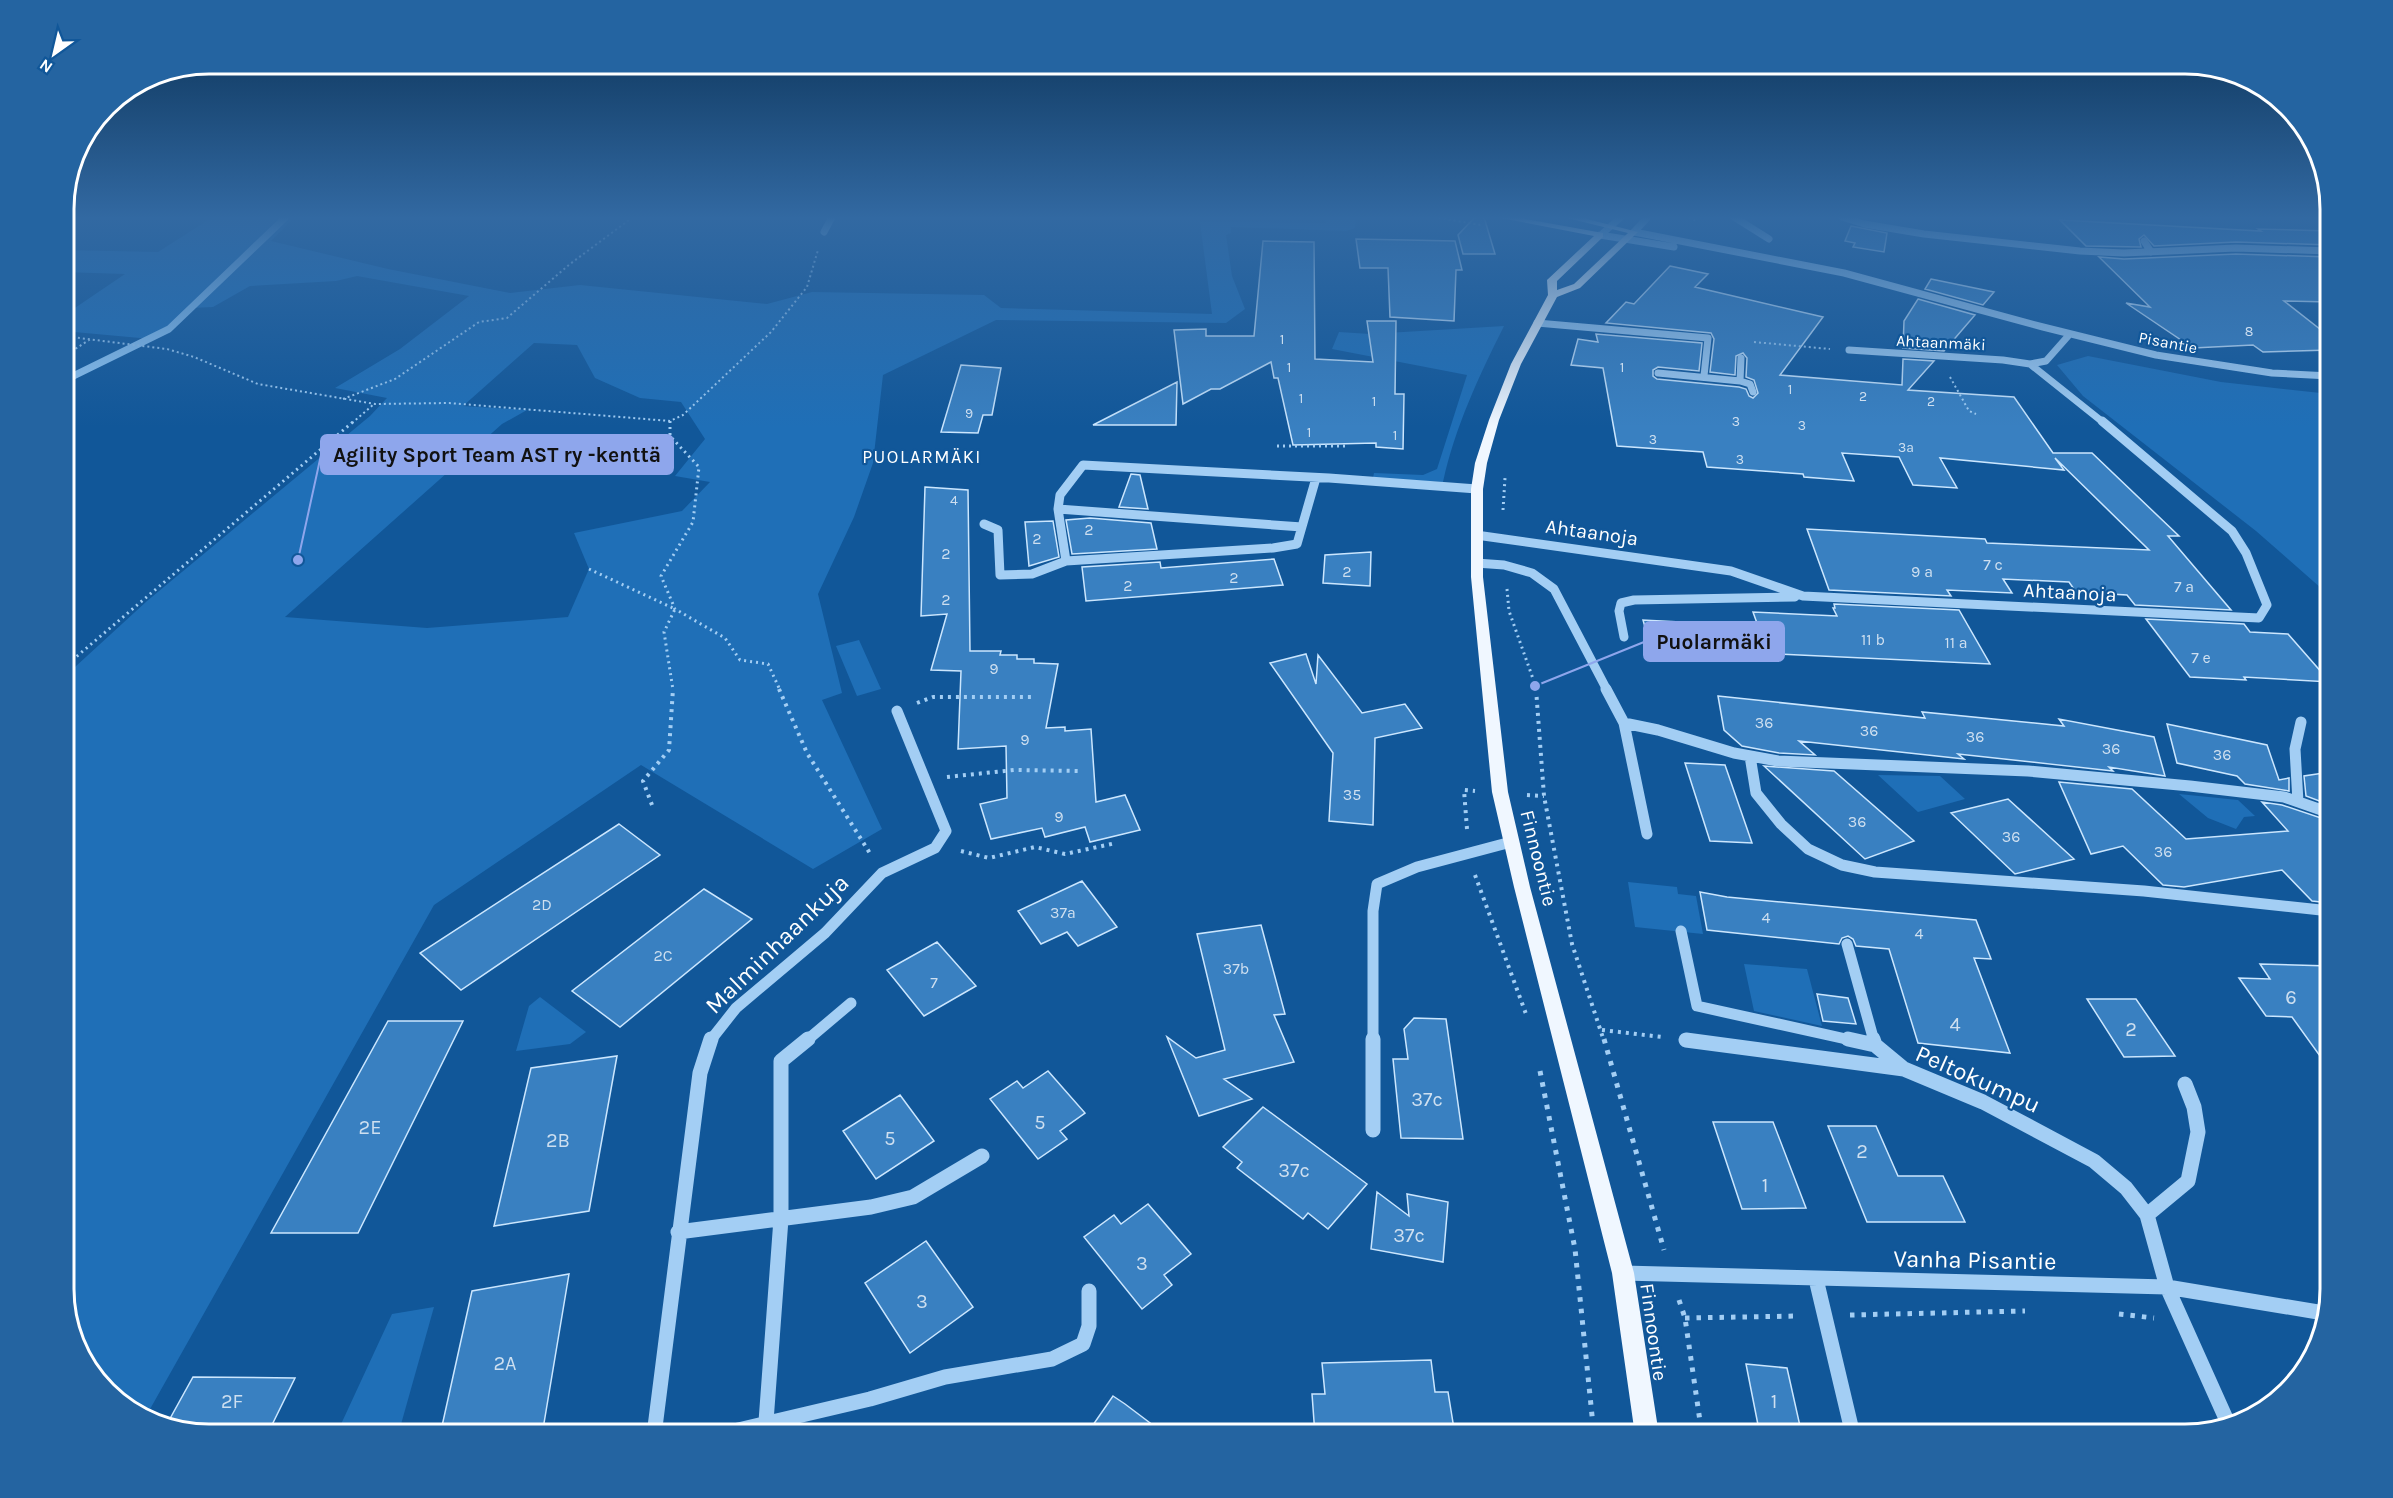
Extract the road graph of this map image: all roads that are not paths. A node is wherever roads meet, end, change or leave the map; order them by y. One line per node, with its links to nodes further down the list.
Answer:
1 (1552, 287): 4 (main road, Finnoontie)
2 (1574, 287): 4 (main road)
3 (1898, 287): 6 (street, Pisantie)
4 (1553, 295): 5 (main road, Finnoontie)
5 (1537, 323): 12 (street); 16 (main road, Finnoontie)
6 (2069, 335): 9 (street); 11 (street, Pisantie)
7 (1849, 350): 9 (street, Ahtaanmäki)
8 (1741, 358): 13 (street)
9 (2031, 364): 23 (street, Ahtaanoja)
10 (1658, 373): 12 (street)
11 (2319, 375)
12 (1704, 376): 13 (street)
13 (1740, 381): 14 (street)
14 (1752, 392)
15 (1316, 478): 16 (street); 17 (street); 19 (street)
16 (1477, 489): 20 (main road, Finnoontie)
17 (1058, 509): 19 (street); 21 (street)
18 (984, 524): 21 (street)
19 (1302, 527): 21 (street)
20 (1476, 535): 22 (main road, Finnoontie); 23 (street, Ahtaanoja)
21 (1066, 561)
22 (1476, 563): 27 (street); 32 (main road, Finnoontie)
23 (1803, 596): 24 (street)
24 (1624, 637)
25 (897, 711): 45 (street, Malminhaankuja)
26 (2301, 722): 29 (street)
27 (1624, 723): 28 (street); 31 (street)
28 (1750, 756): 29 (street); 33 (street)
29 (2298, 802): 30 (street)
30 (2320, 809)
31 (1647, 834)
32 (1511, 842): 41 (street); 46 (main road, Finnoontie)
33 (2320, 910)
34 (1682, 931): 38 (street)
35 (1847, 944): 38 (street)
36 (852, 1003): 44 (street)
37 (1686, 1040): 39 (street, Peltokumpu)
38 (1875, 1046): 39 (street)
39 (1904, 1070): 43 (street, Peltokumpu)
40 (2185, 1084): 43 (street)
41 (1373, 1130)
42 (982, 1156): 44 (street)
43 (2147, 1215): 48 (street, Peltokumpu)
44 (781, 1219): 45 (street); 53 (street)
45 (678, 1232): 52 (street, Malminhaankuja)
46 (1623, 1273): 47 (street, Vanha Pisantie); 55 (main road, Finnoontie)
47 (1816, 1279): 48 (street, Vanha Pisantie); 56 (street)
48 (2167, 1287): 50 (street, Vanha Pisantie); 51 (street, Peltokumpu)
49 (1089, 1291): 54 (street)
50 (2317, 1311)
51 (2225, 1418)
52 (655, 1424)
53 (765, 1424)
54 (785, 1424)
55 (1645, 1424)
56 (1850, 1424)

